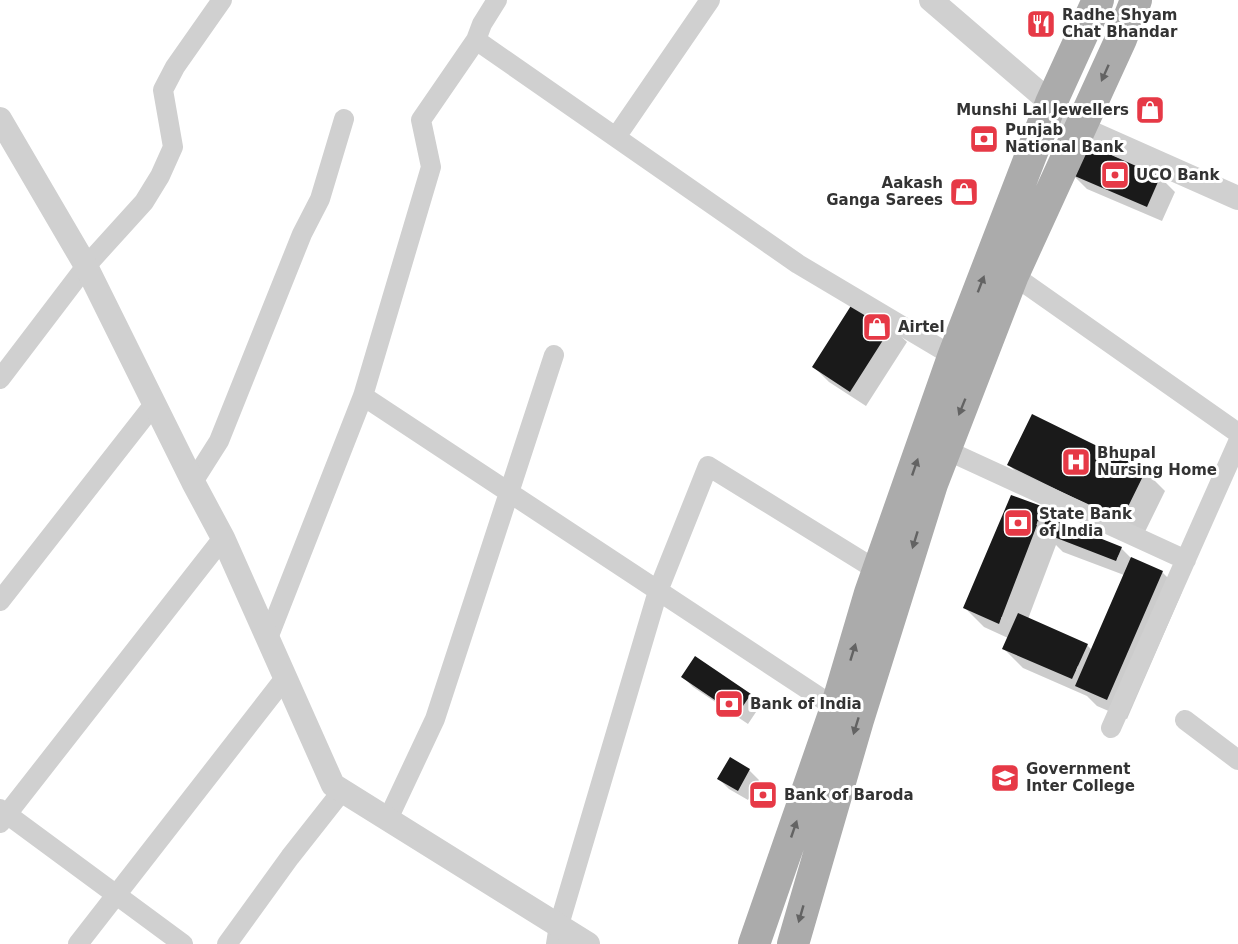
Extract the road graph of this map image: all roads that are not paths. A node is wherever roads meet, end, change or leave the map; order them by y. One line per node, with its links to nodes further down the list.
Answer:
1 (222, 0): 14 (street)
2 (496, 0): 7 (street)
3 (711, 0): 12 (street)
4 (931, 0): 8 (street)
5 (1098, 0): 8 (main road)
6 (1136, 0): 10 (main road, one-way to 10)
7 (476, 40): 12 (street); 19 (street)
8 (1051, 103): 10 (street); 17 (main road, one-way to 8)
9 (344, 119): 24 (street)
10 (1080, 128): 13 (street); 15 (main road)
11 (3, 132): 14 (street)
12 (616, 137): 17 (street)
13 (1238, 198)
14 (86, 266): 18 (street); 20 (street)
15 (1013, 275): 17 (main road); 21 (street)
16 (554, 355): 25 (street)
17 (965, 363): 23 (main road, one-way to 23); 28 (main road, one-way to 17)
18 (0, 379)
19 (363, 396): 25 (street); 31 (street)
20 (155, 403): 24 (street); 30 (street)
21 (1238, 433)
22 (1238, 442): 27 (street)
23 (945, 449): 27 (street); 47 (main road, one-way to 47)
24 (193, 482): 26 (street)
25 (510, 493): 29 (street); 39 (street)
26 (223, 538): 31 (street); 38 (street)
27 (1186, 560): 35 (street)
28 (878, 571): 29 (street); 33 (main road, one-way to 28)
29 (658, 591): 33 (street); 41 (street)
30 (0, 601)
31 (268, 638): 32 (street)
32 (285, 678): 37 (street); 40 (street)
33 (836, 708): 46 (main road, one-way to 33)
34 (1185, 720): 36 (street)
35 (1112, 728)
36 (1238, 760)
37 (342, 791): 39 (street); 44 (street)
38 (2, 815): 40 (street)
39 (388, 819): 41 (street)
40 (116, 895): 42 (street); 43 (street)
41 (558, 935): 45 (street)
42 (78, 944)
43 (183, 944)
44 (227, 944)
45 (588, 944)
46 (754, 944)
47 (792, 944)

